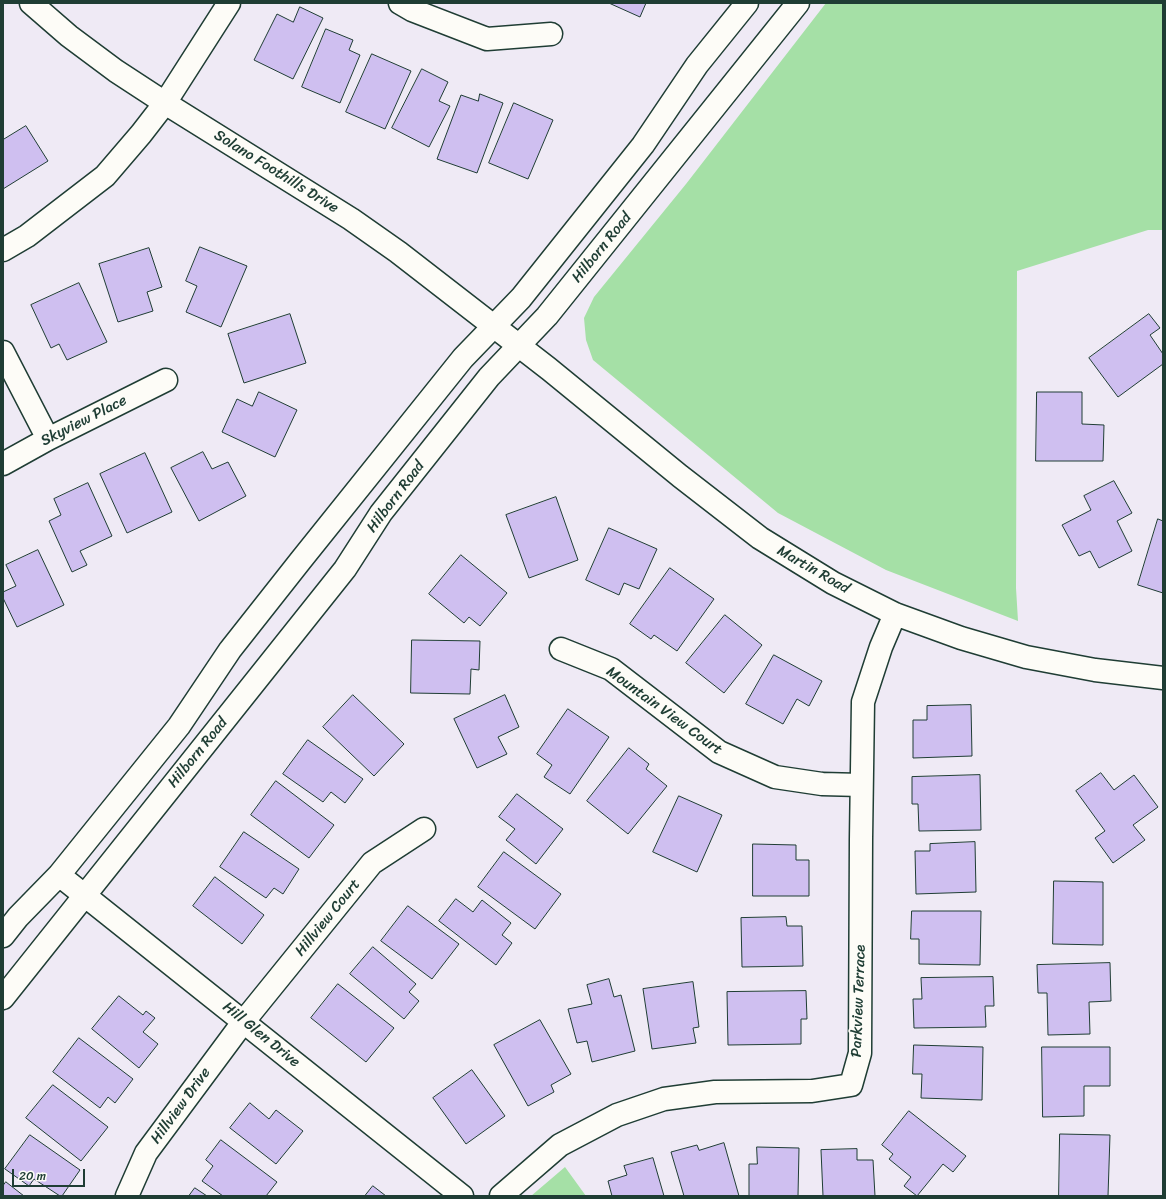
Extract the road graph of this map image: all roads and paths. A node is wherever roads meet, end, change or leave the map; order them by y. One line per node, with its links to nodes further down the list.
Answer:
1 (31, 3): 7 (street, Solano Foothills Drive)
2 (229, 3): 7 (street)
3 (400, 3): 6 (street)
4 (747, 3): 9 (street, Hilborn Road)
5 (798, 3): 10 (street, Hilborn Road)
6 (551, 34)
7 (165, 103): 8 (street); 9 (street, Solano Foothills Drive)
8 (3, 250)
9 (493, 326): 10 (street, Solano Foothills Drive); 20 (street, Hilborn Road)
10 (519, 346): 15 (street, Martin Road); 21 (street, Hilborn Road)
11 (3, 352): 13 (street)
12 (166, 380): 13 (street, Skyview Place)
13 (48, 439): 14 (street, Skyview Place)
14 (3, 464)
15 (894, 614): 17 (street, Martin Road); 18 (street, Parkview Terrace)
16 (562, 649): 18 (street, Mountain View Court)
17 (1163, 678)
18 (861, 785): 27 (street, Parkview Terrace)
19 (424, 829): 24 (street, Hillview Court)
20 (60, 875): 21 (street, Hill Glen Drive); 22 (street, Hilborn Road)
21 (85, 895): 23 (street, Hilborn Road); 24 (street, Hill Glen Drive)
22 (3, 936)
23 (3, 998)
24 (244, 1021): 25 (street, Hillview Drive); 26 (street, Hill Glen Drive)
25 (127, 1196)
26 (462, 1196)
27 (501, 1196)

